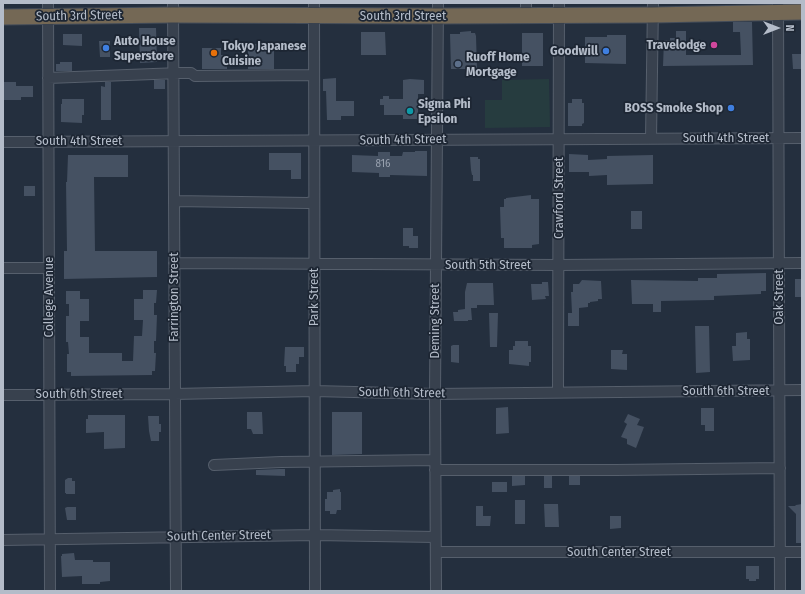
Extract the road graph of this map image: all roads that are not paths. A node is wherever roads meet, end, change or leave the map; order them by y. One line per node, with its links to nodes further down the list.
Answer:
1 (778, 8): 5 (highway, South 3rd Street); 9 (highway, South 3rd Street); 14 (street, Oak Street)
2 (173, 9): 6 (highway, South 3rd Street); 7 (highway, South 3rd Street); 11 (street, Farrington Street)
3 (526, 9): 4 (highway, South 3rd Street); 8 (highway, South 3rd Street)
4 (559, 9): 5 (highway, South 3rd Street); 16 (street, Crawford Street)
5 (652, 9): 17 (street)
6 (48, 10): 10 (highway, South 3rd Street); 13 (street, College Avenue)
7 (314, 10): 8 (highway, South 3rd Street); 12 (street, Park Street)
8 (438, 10): 18 (street, Deming Street)
9 (802, 12)
10 (3, 17)
11 (173, 74): 12 (street); 13 (street); 20 (street, Farrington Street)
12 (314, 75): 21 (street, Park Street)
13 (48, 78): 19 (street, College Avenue)
14 (778, 138): 15 (street, South 4th Street); 17 (street, South 4th Street); 26 (street, Oak Street)
15 (802, 138)
16 (559, 139): 17 (street, South 4th Street); 18 (street, South 4th Street); 30 (street, Crawford Street)
17 (651, 139)
18 (437, 140): 21 (street, South 4th Street); 29 (street, Deming Street)
19 (48, 141): 20 (street, South 4th Street); 22 (street, South 4th Street); 32 (street, College Avenue)
20 (174, 141): 21 (street, South 4th Street); 23 (street, Farrington Street)
21 (314, 141): 24 (street, Park Street)
22 (3, 142)
23 (174, 200): 24 (street); 25 (street, Farrington Street)
24 (314, 201): 28 (street, Park Street)
25 (174, 263): 28 (street, South 5th Street); 38 (street, Farrington Street)
26 (779, 263): 27 (street, South 5th Street); 30 (street, South 5th Street); 33 (street, Oak Street)
27 (802, 263)
28 (314, 264): 29 (street, South 5th Street); 35 (street, Park Street)
29 (436, 265): 30 (street, South 5th Street); 39 (street, Deming Street)
30 (559, 265): 36 (street, Crawford Street)
31 (3, 268): 32 (street)
32 (49, 268): 37 (street, College Avenue)
33 (780, 390): 34 (street, South 6th Street); 36 (street, South 6th Street); 44 (street, Oak Street)
34 (802, 390)
35 (314, 391): 38 (street, South 6th Street); 39 (street, South 6th Street); 41 (street, Park Street)
36 (558, 392): 39 (street, South 6th Street)
37 (50, 394): 38 (street, South 6th Street); 40 (street, South 6th Street); 49 (street, College Avenue)
38 (174, 394): 46 (street, Farrington Street)
39 (435, 394): 43 (street, Deming Street)
40 (3, 395)
41 (315, 462): 42 (street); 43 (street); 45 (street, Park Street)
42 (214, 465)
43 (435, 465): 44 (street); 47 (street, Deming Street)
44 (780, 468): 51 (street, Oak Street)
45 (315, 535): 46 (street, South Center Street); 47 (street, South Center Street); 55 (street, Park Street)
46 (175, 536): 49 (street, South Center Street); 54 (street, Farrington Street)
47 (435, 537): 50 (street, Deming Street)
48 (3, 540): 49 (street, South Center Street)
49 (50, 540): 53 (street, College Avenue)
50 (436, 552): 51 (street, South Center Street); 56 (street, Deming Street)
51 (780, 552): 52 (street, South Center Street); 57 (street, Oak Street)
52 (802, 552)
53 (50, 591)
54 (176, 591)
55 (315, 591)
56 (436, 591)
57 (780, 591)

